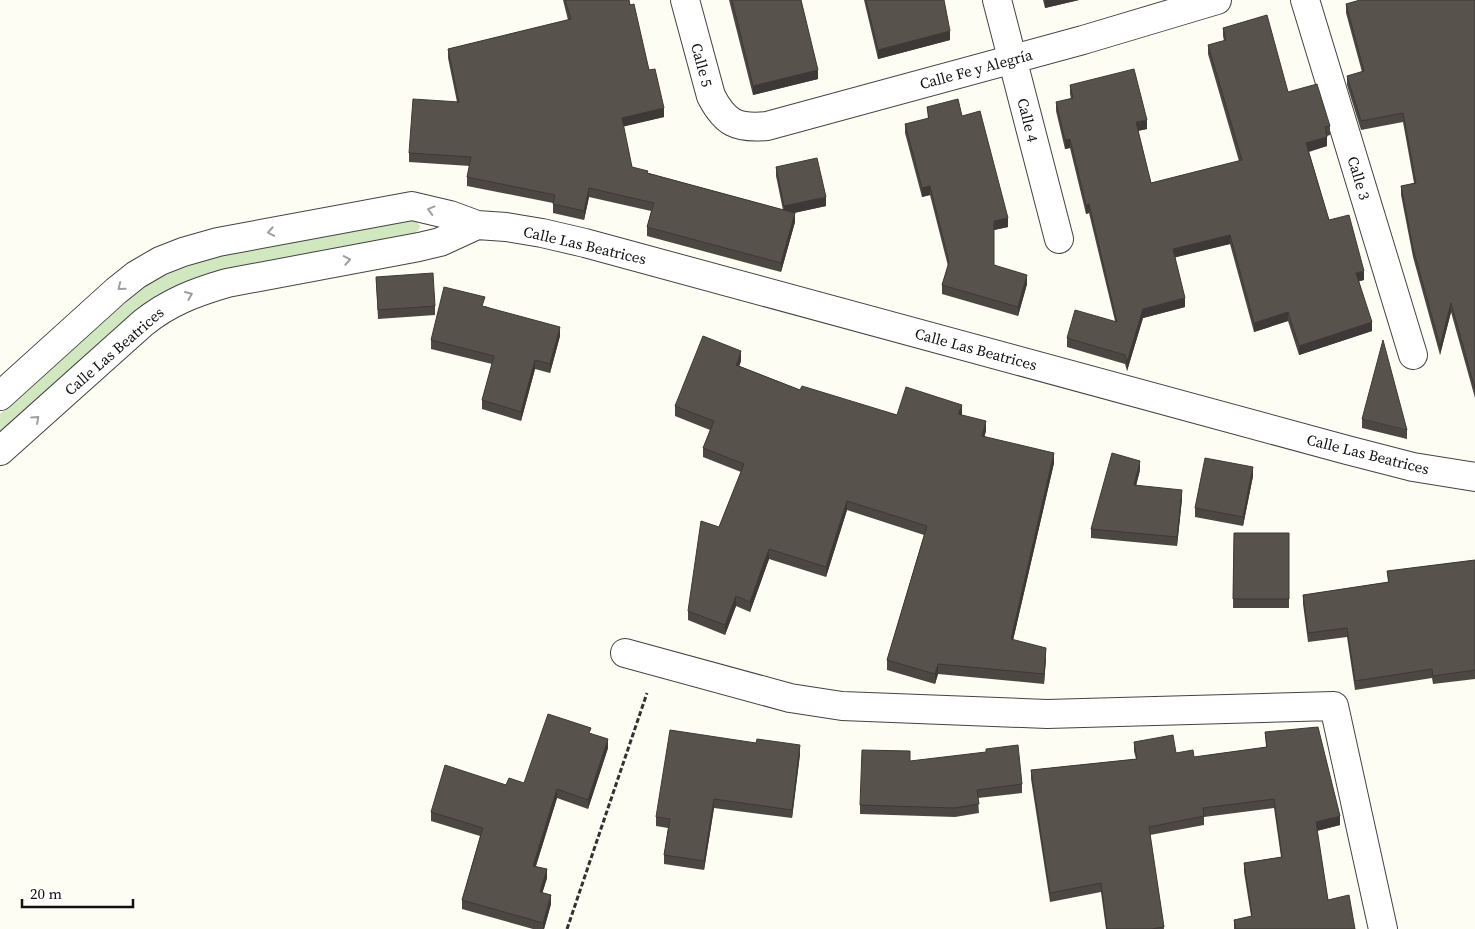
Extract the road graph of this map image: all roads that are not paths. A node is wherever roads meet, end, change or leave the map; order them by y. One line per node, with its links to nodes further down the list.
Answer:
1 (685, 0): 6 (street, Calle 5)
2 (997, 0): 5 (street, Calle 4)
3 (1218, 0): 5 (street, Calle Fe y Alegría)
4 (1305, 0): 9 (street, Calle 3)
5 (1013, 59): 6 (street, Calle Fe y Alegría); 8 (street, Calle 4)
6 (733, 122)
7 (477, 225): 10 (street, Calle Las Beatrices, one-way to 10); 11 (street, Calle Las Beatrices, one-way to 7); 12 (street, Calle Las Beatrices)
8 (1059, 239)
9 (1412, 355)
10 (0, 396)
11 (0, 451)
12 (1475, 477)
13 (626, 653): 14 (street)
14 (1383, 929)

